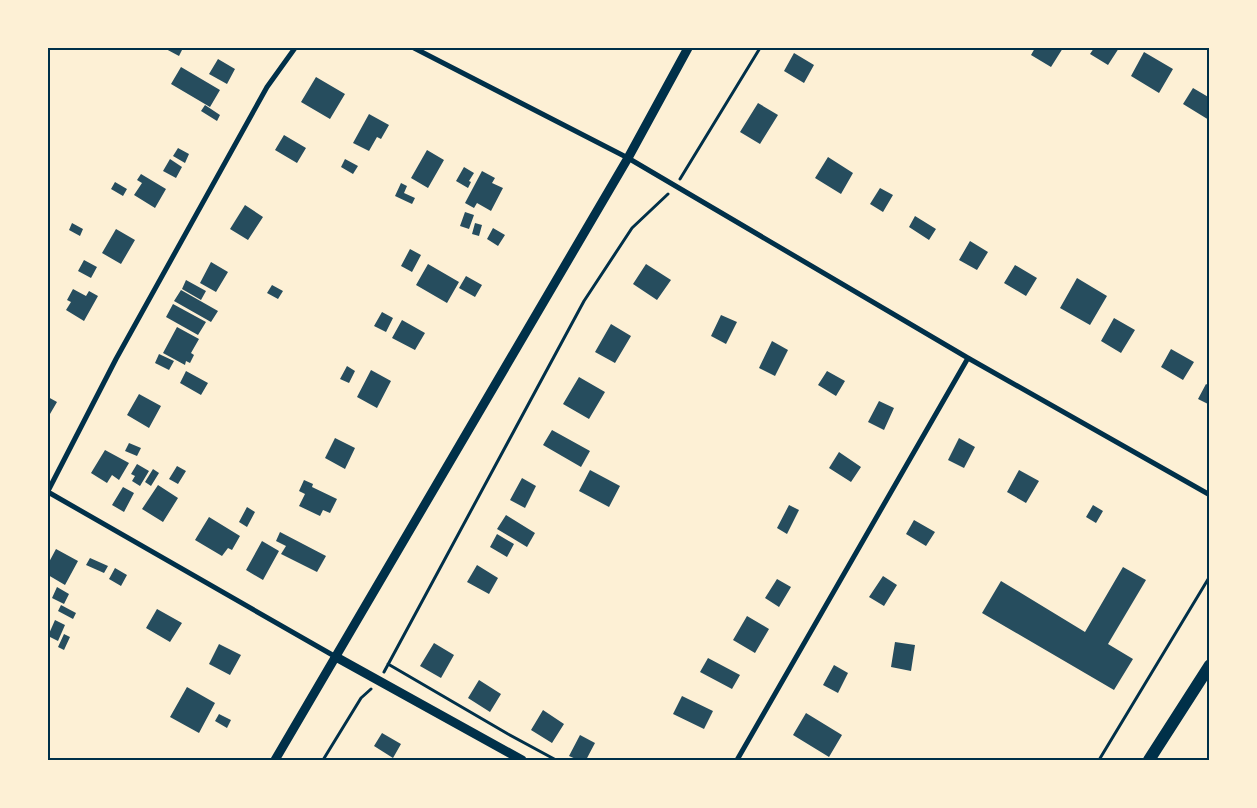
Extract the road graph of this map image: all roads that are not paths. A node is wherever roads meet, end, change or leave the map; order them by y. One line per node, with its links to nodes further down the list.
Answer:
1 (295, 48): 6 (street)
2 (414, 48): 4 (street)
3 (688, 48): 4 (street)
4 (628, 158): 5 (street); 8 (street)
5 (968, 358): 7 (street); 12 (street)
6 (48, 492): 8 (street)
7 (1210, 495)
8 (336, 657): 10 (street); 11 (street)
9 (1210, 665): 13 (main road)
10 (275, 760)
11 (522, 760)
12 (737, 760)
13 (1149, 760)

